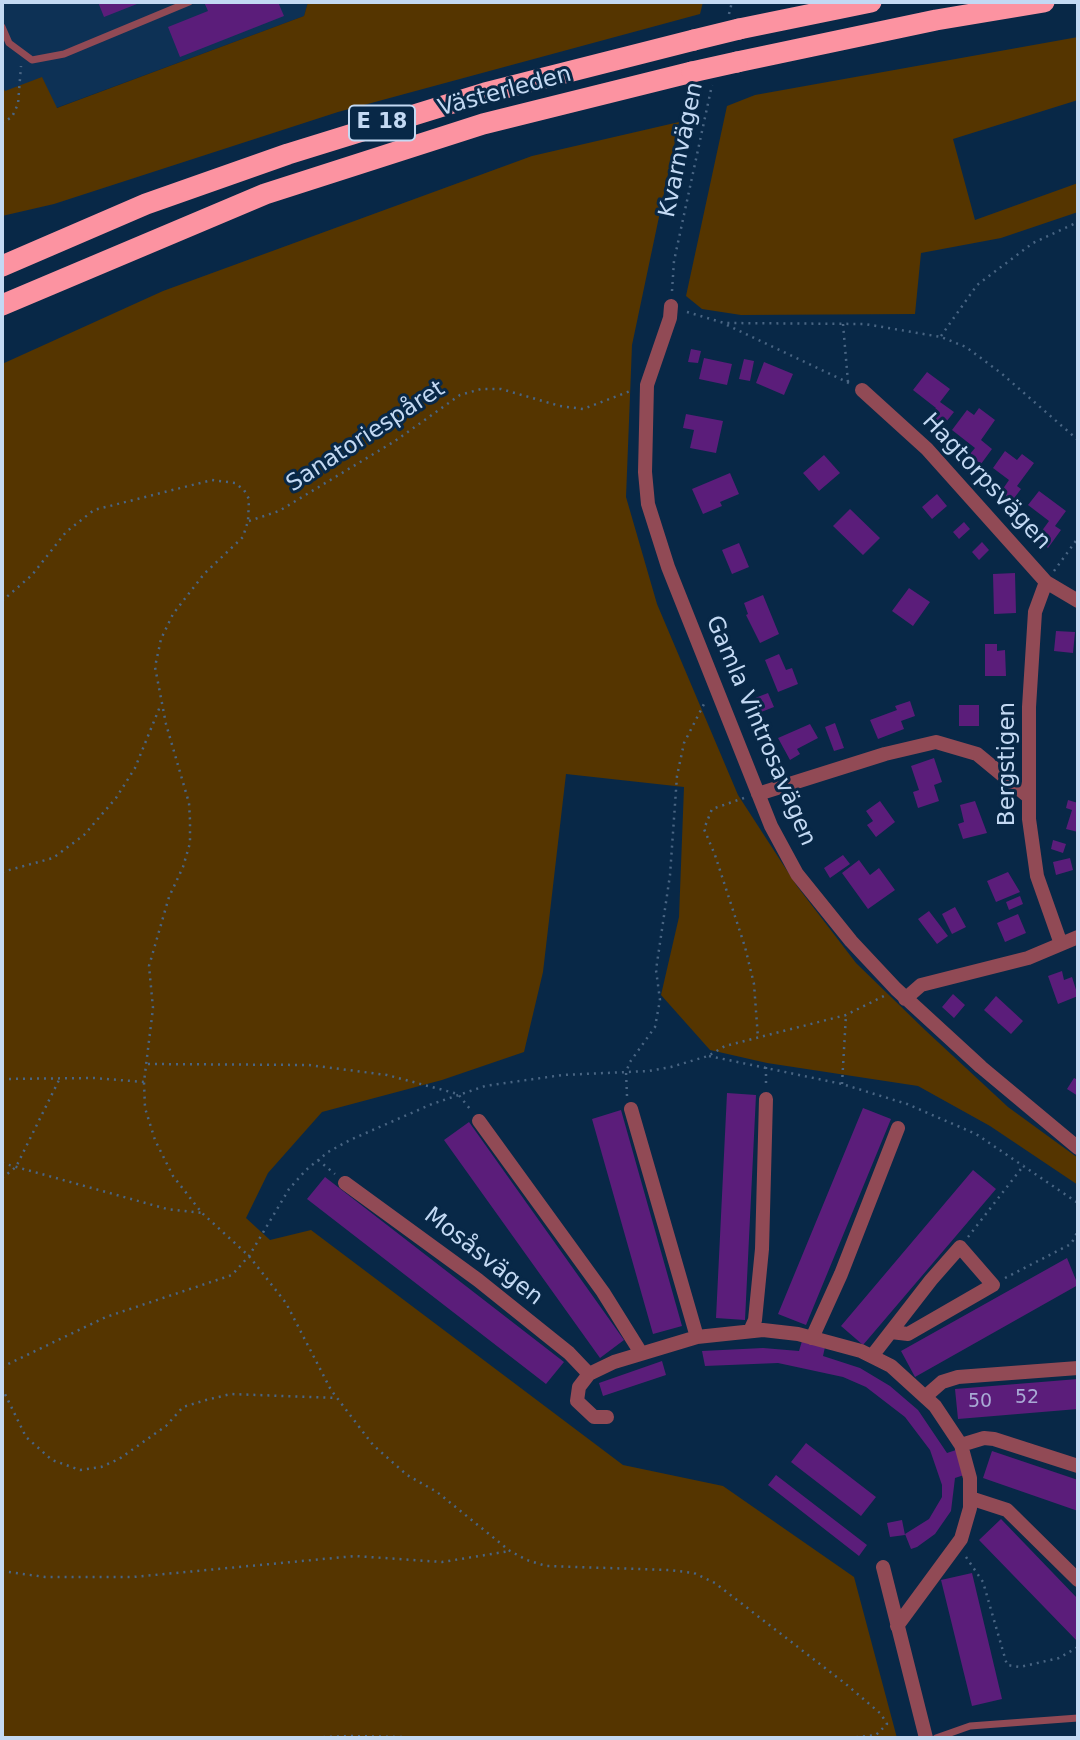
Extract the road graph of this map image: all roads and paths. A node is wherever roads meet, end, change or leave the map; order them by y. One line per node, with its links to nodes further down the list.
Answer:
1 (189, 2): 7 (lane)
2 (732, 2): 5 (path)
3 (871, 2): 5 (highway, Västerleden / E 18)
4 (1044, 2): 12 (highway, Västerleden / E 18, bridge)
5 (734, 22): 11 (highway, Västerleden / E 18, bridge)
6 (2, 27): 7 (lane)
7 (22, 52): 9 (path)
8 (713, 83): 13 (path, Kvarnvägen)
9 (2, 123)
10 (1078, 222): 16 (path)
11 (2, 266)
12 (2, 305)
13 (671, 306): 14 (path); 18 (street, Gamla Vintrosavägen)
14 (724, 323): 15 (path); 17 (path)
15 (843, 324): 16 (path); 17 (path)
16 (941, 337): 20 (path)
17 (848, 382): 19 (path)
18 (647, 386): 23 (path, Sanatoriespåret); 25 (street, Gamla Vintrosavägen)
19 (862, 390): 22 (street, Hagtorpsvägen)
20 (1078, 440)
21 (1078, 538): 22 (path)
22 (1046, 582): 24 (street, Hagtorpsvägen); 28 (street, Bergstigen)
23 (2, 601)
24 (1078, 601)
25 (715, 687): 27 (street, Gamla Vintrosavägen); 36 (path)
26 (161, 704): 29 (path)
27 (758, 794): 28 (street); 32 (street, Gamla Vintrosavägen); 34 (path)
28 (1029, 797): 31 (street, Bergstigen)
29 (2, 872)
30 (1078, 937): 31 (street)
31 (1061, 944): 32 (street)
32 (901, 994): 33 (path); 46 (street, Gamla Vintrosavägen)
33 (846, 1015): 34 (path); 40 (path)
34 (758, 1038): 36 (path)
35 (148, 1064): 41 (path)
36 (626, 1072): 41 (path); 43 (path)
37 (60, 1078): 38 (path); 39 (path); 50 (path)
38 (2, 1079)
39 (144, 1082)
40 (842, 1084)
41 (458, 1094): 44 (path); 47 (path)
42 (766, 1099): 57 (street)
43 (631, 1109): 59 (street)
44 (479, 1121): 61 (street)
45 (898, 1128): 60 (street)
46 (1078, 1147)
47 (318, 1160): 52 (path); 63 (path)
48 (2, 1163): 50 (path)
49 (1024, 1165): 55 (path)
50 (16, 1167): 51 (path); 53 (path)
51 (2, 1178)
52 (345, 1183): 65 (street, Mosåsvägen)
53 (202, 1213)
54 (1078, 1231): 56 (path)
55 (960, 1247): 56 (street); 58 (street)
56 (993, 1285): 58 (street)
57 (750, 1331): 59 (street); 60 (street)
58 (891, 1332): 62 (street)
59 (697, 1337): 61 (street)
60 (811, 1338): 62 (street)
61 (641, 1353): 65 (street)
62 (872, 1356): 67 (street)
63 (2, 1367)
64 (1078, 1368): 67 (street)
65 (589, 1374): 69 (street)
66 (2, 1388): 68 (path)
67 (926, 1396): 70 (street)
68 (337, 1398)
69 (607, 1417)
70 (961, 1445): 71 (street); 72 (street)
71 (1078, 1466)
72 (970, 1498): 73 (street); 77 (street)
73 (958, 1544): 78 (street); 79 (path)
74 (510, 1551): 76 (path)
75 (883, 1567): 78 (street)
76 (2, 1571)
77 (1078, 1580)
78 (897, 1626): 83 (street)
79 (1078, 1647)
80 (1078, 1718): 84 (lane)
81 (302, 1738): 82 (path)
82 (448, 1738)
83 (926, 1738)
84 (936, 1738)

